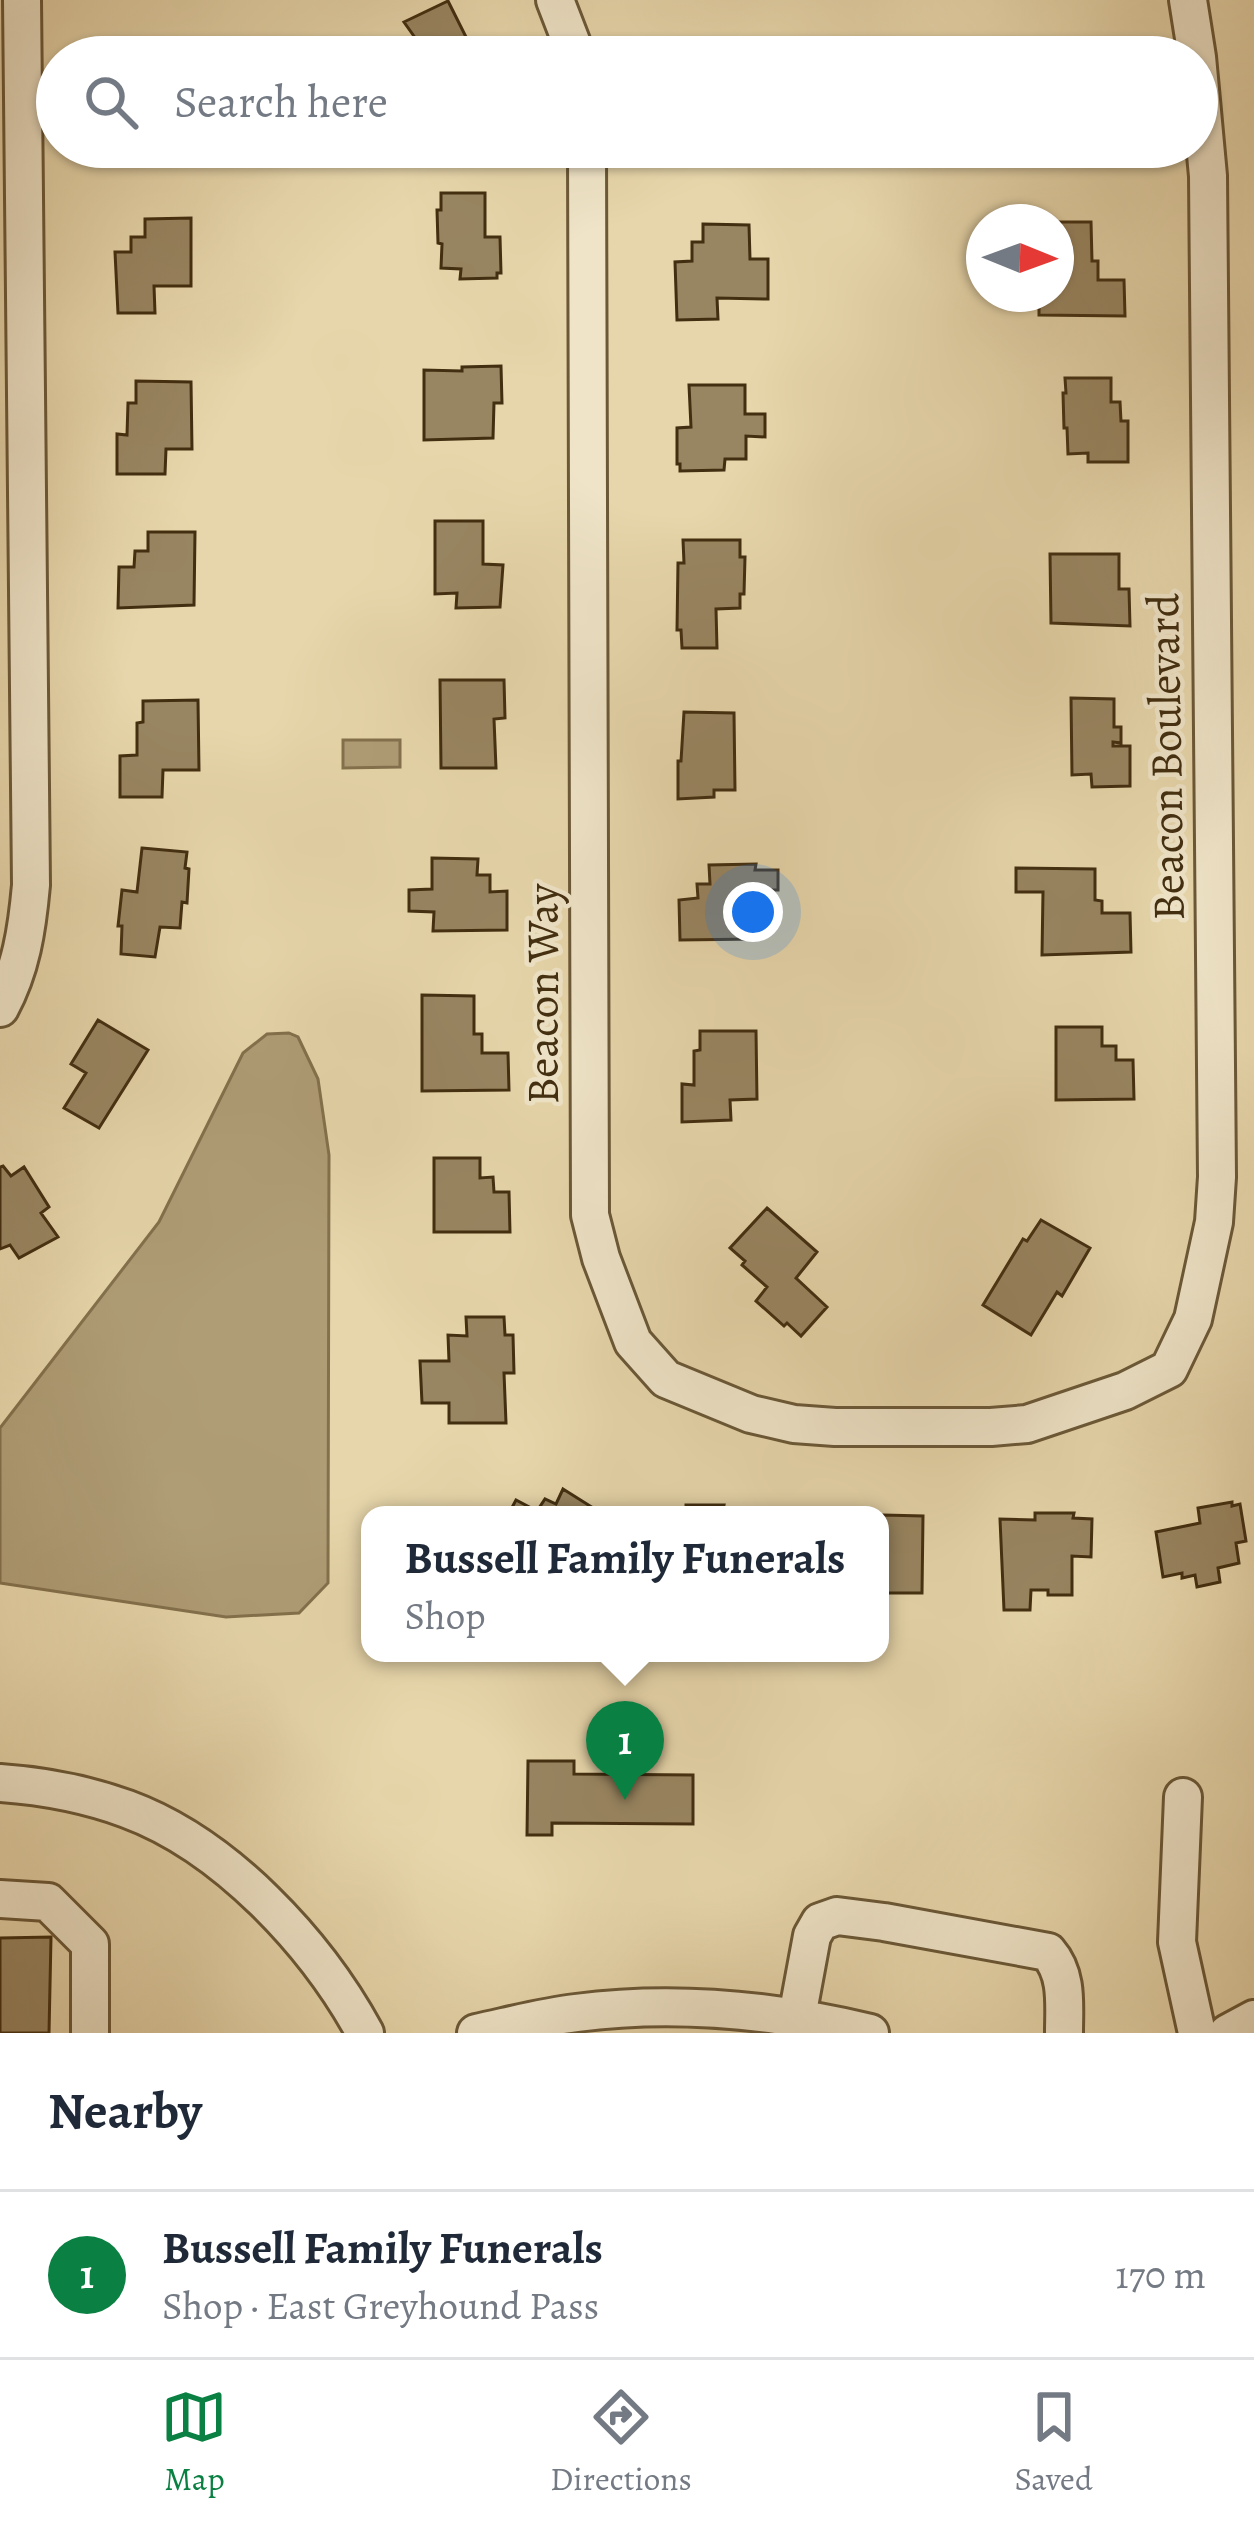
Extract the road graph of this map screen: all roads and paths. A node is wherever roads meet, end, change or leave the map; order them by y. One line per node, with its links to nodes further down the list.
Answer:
1 (22, 0): 8 (street)
2 (555, 0): 4 (street)
3 (1188, 0): 5 (street, Beacon Boulevard)
4 (569, 36)
5 (1194, 36)
6 (587, 168): 9 (street, Beacon Way)
7 (1207, 168): 9 (street, Beacon Boulevard)
8 (0, 1008)
9 (1096, 1400)
10 (0, 1783): 16 (street)
11 (1183, 1797): 20 (street)
12 (0, 1899): 15 (street)
13 (797, 2017): 17 (street); 18 (street); 19 (street)
14 (1254, 2019): 21 (street)
15 (90, 2033)
16 (365, 2033)
17 (476, 2033)
18 (870, 2033)
19 (1064, 2033)
20 (1197, 2033)
21 (1228, 2033)

